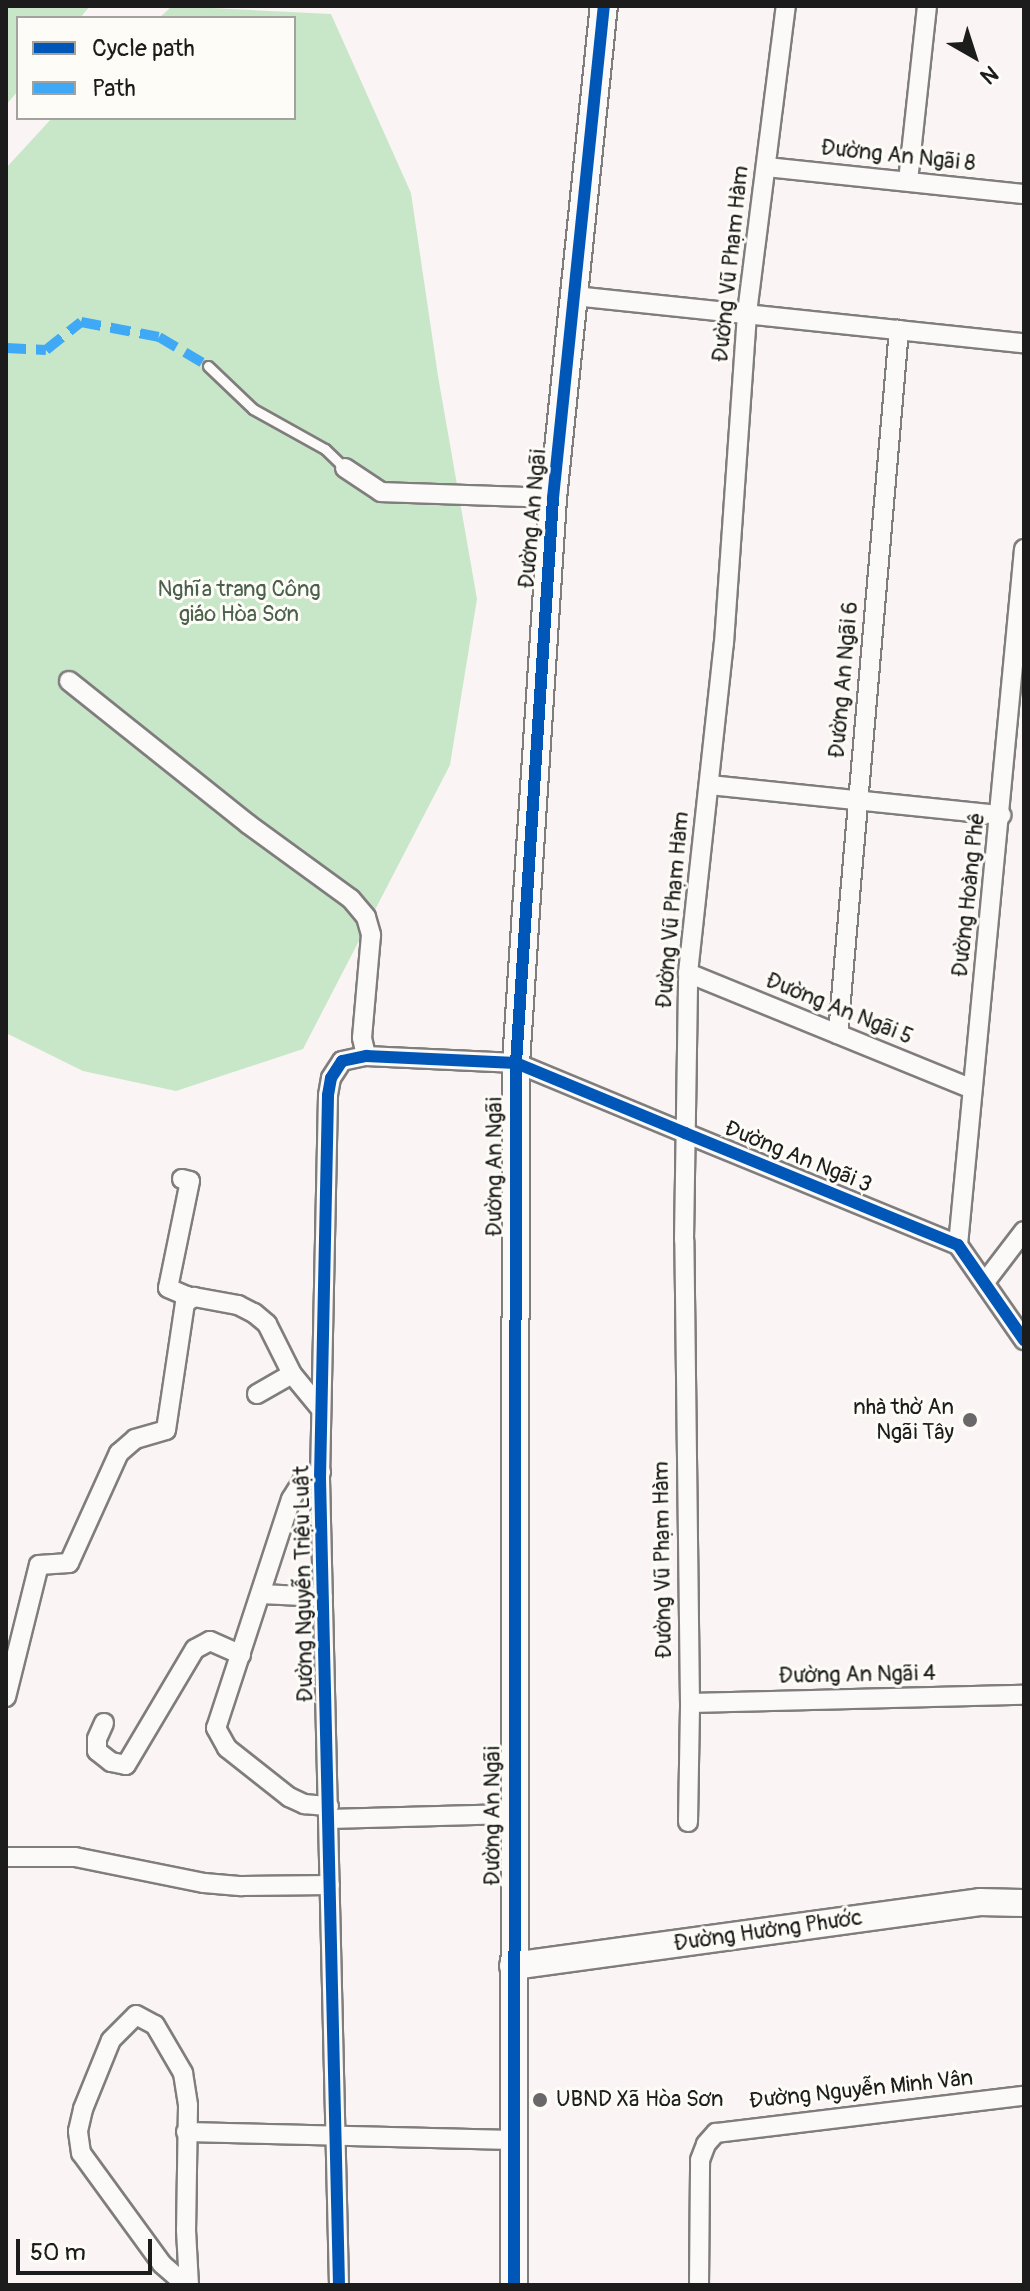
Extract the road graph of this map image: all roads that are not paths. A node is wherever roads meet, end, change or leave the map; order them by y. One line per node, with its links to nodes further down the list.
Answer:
1 (604, 6): 7 (main road, Đường An Ngãi)
2 (786, 6): 4 (street, Đường Vũ Phạm Hàm)
3 (927, 6): 5 (street)
4 (766, 167): 5 (street, Đường An Ngãi 8); 8 (street, Đường Vũ Phạm Hàm)
5 (908, 181): 6 (street, Đường An Ngãi 8)
6 (1024, 194)
7 (574, 296): 8 (street); 13 (main road, Đường An Ngãi)
8 (747, 313): 9 (street); 18 (street, Đường Vũ Phạm Hàm)
9 (899, 330): 10 (street); 19 (street, Đường An Ngãi 6)
10 (1024, 343)
11 (208, 366): 12 (lane)
12 (345, 468): 13 (street)
13 (553, 498): 24 (main road, Đường An Ngãi)
14 (1024, 549): 17 (street, Đường Hoàng Phê)
15 (69, 681): 23 (street)
16 (1024, 752): 17 (street)
17 (1006, 763): 20 (street, Đường Hoàng Phê)
18 (709, 785): 19 (street); 21 (street, Đường Vũ Phạm Hàm)
19 (858, 800): 20 (street); 22 (street, Đường An Ngãi 6)
20 (1001, 815): 25 (street, Đường Hoàng Phê)
21 (688, 973): 22 (street, Đường An Ngãi 5); 26 (street, Đường Vũ Phạm Hàm)
22 (838, 1034): 25 (street, Đường An Ngãi 5)
23 (366, 1056): 24 (street); 35 (street, Đường Nguyễn Triệu Luật)
24 (516, 1063): 26 (street, Đường An Ngãi 3); 45 (main road, Đường An Ngãi)
25 (972, 1089): 29 (street, Đường Hoàng Phê)
26 (685, 1133): 29 (street, Đường An Ngãi 3); 42 (street, Đường Vũ Phạm Hàm)
27 (182, 1179): 31 (street)
28 (1024, 1231): 30 (street)
29 (958, 1245): 30 (street)
30 (985, 1282): 32 (street)
31 (185, 1303): 33 (street); 41 (street)
32 (1024, 1340)
33 (292, 1374): 34 (street); 35 (street)
34 (257, 1394)
35 (321, 1409): 36 (street, Đường Nguyễn Triệu Luật)
36 (321, 1472): 37 (street); 38 (street, Đường Nguyễn Triệu Luật)
37 (261, 1594): 38 (street); 39 (street)
38 (323, 1597): 44 (street, Đường Nguyễn Triệu Luật)
39 (241, 1655): 43 (street); 44 (street)
40 (1024, 1695): 42 (street, Đường An Ngãi 4)
41 (6, 1697)
42 (690, 1703): 46 (street, Đường Vũ Phạm Hàm)
43 (104, 1723)
44 (329, 1812): 45 (street); 48 (street, Đường Nguyễn Triệu Luật)
45 (512, 1814): 50 (main road, Đường An Ngãi)
46 (688, 1822)
47 (6, 1857): 48 (street)
48 (330, 1885): 53 (street, Đường Nguyễn Triệu Luật)
49 (1024, 1903): 50 (main road, Đường Hưởng Phước)
50 (513, 1966): 54 (main road, Đường An Ngãi)
51 (1024, 2096): 58 (street, Đường Nguyễn Minh Vân)
52 (186, 2132): 53 (street); 55 (street); 55 (street)
53 (334, 2138): 54 (street); 56 (street, Đường Nguyễn Triệu Luật)
54 (514, 2140): 57 (main road, Đường An Ngãi)
55 (187, 2285)
56 (339, 2285)
57 (514, 2285)
58 (699, 2285)

